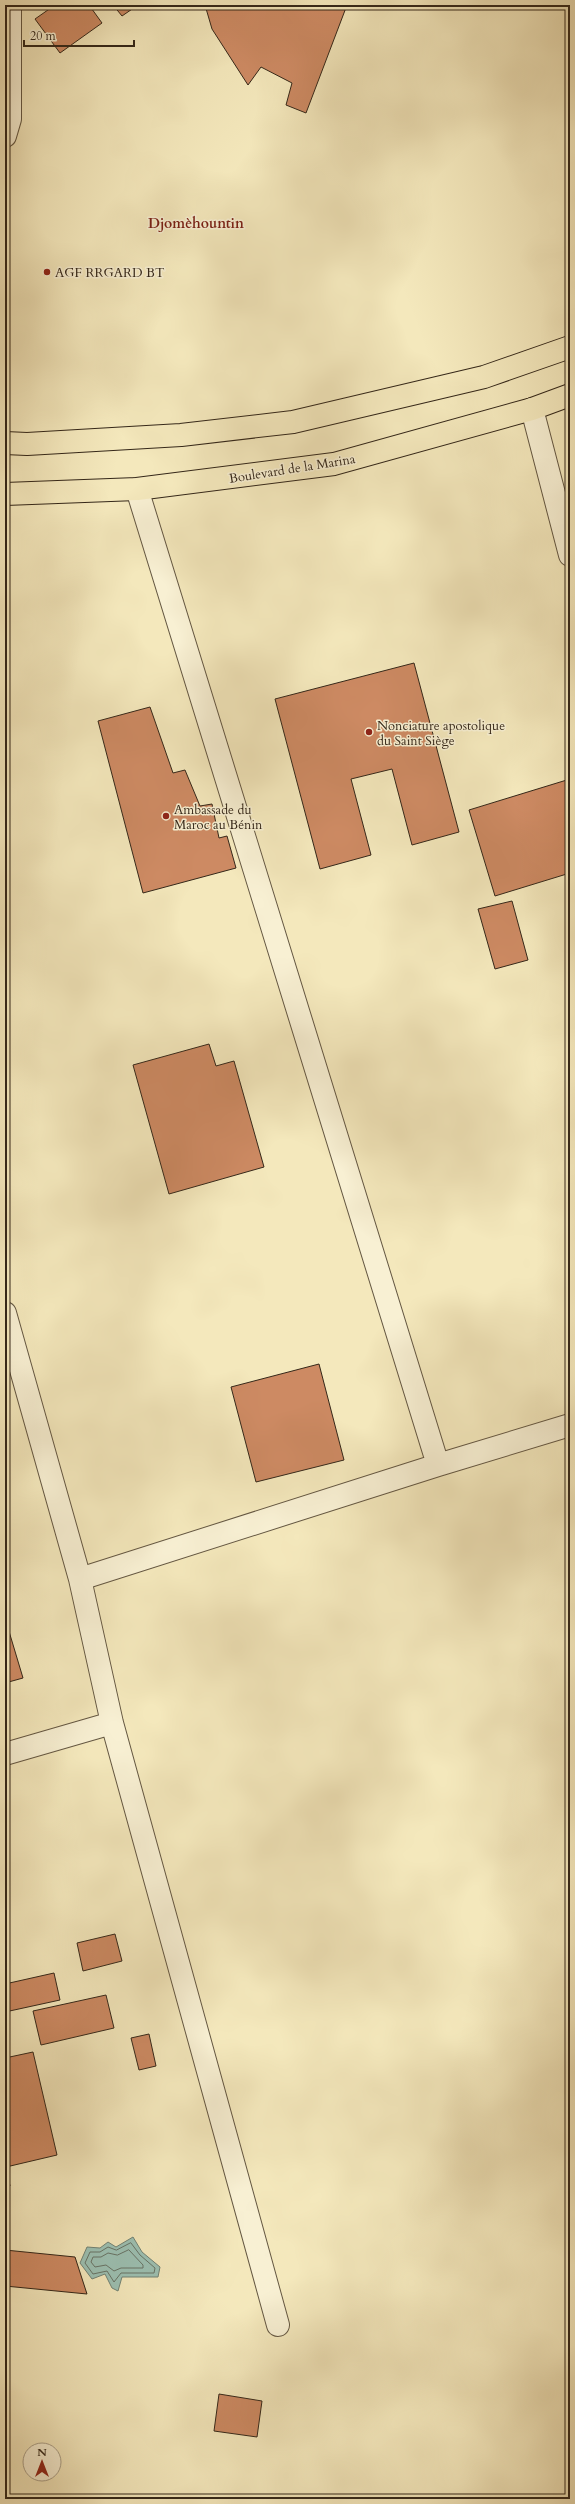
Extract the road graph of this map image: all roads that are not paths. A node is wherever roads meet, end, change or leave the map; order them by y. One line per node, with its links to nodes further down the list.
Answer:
1 (10, 5): 2 (street)
2 (8, 74): 3 (street)
3 (5, 136)
4 (570, 347): 7 (main road)
5 (570, 395): 6 (main road, Boulevard de la Marina)
6 (532, 409): 8 (main road, Boulevard de la Marina); 10 (street)
7 (5, 443)
8 (137, 489): 9 (main road, Boulevard de la Marina); 13 (street)
9 (5, 494)
10 (570, 555)
11 (5, 1313): 14 (street)
12 (570, 1425): 13 (street)
13 (438, 1465): 14 (street)
14 (80, 1579): 15 (street)
15 (112, 1723): 16 (street); 17 (street)
16 (5, 1754)
17 (278, 2325)

